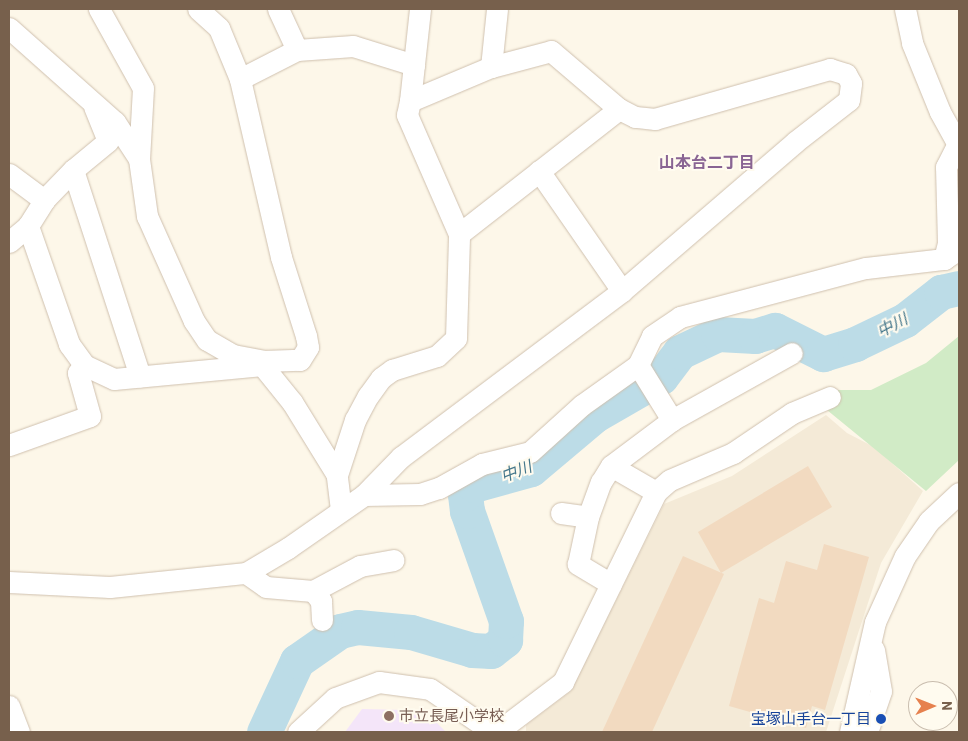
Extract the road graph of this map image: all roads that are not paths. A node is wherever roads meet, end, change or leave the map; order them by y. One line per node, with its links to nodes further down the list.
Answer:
1 (99, 9): 16 (street)
2 (198, 9): 11 (street)
3 (278, 9): 8 (street)
4 (420, 9): 9 (street)
5 (497, 9): 10 (street)
6 (905, 9): 15 (street)
7 (9, 28): 13 (street)
8 (296, 50): 9 (street); 11 (street)
9 (414, 65): 12 (street)
10 (491, 67): 12 (street); 14 (street)
11 (240, 79): 27 (street)
12 (410, 100): 22 (street)
13 (92, 102): 16 (street); 17 (street)
14 (619, 108): 18 (street); 25 (street)
15 (958, 142): 24 (street)
16 (139, 159): 27 (street)
17 (73, 170): 20 (street); 30 (street)
18 (539, 172): 22 (street); 25 (street)
19 (9, 174): 20 (street)
20 (44, 200): 21 (street)
21 (28, 226): 23 (street); 28 (street)
22 (459, 234): 35 (street)
23 (9, 242)
24 (952, 254): 29 (street)
25 (622, 291): 38 (street)
26 (792, 353): 32 (street)
27 (262, 363): 30 (street); 35 (street)
28 (84, 365): 30 (street); 33 (street)
29 (638, 365): 32 (street); 38 (street)
30 (140, 376)
31 (830, 397): 36 (street)
32 (672, 420): 34 (street)
33 (9, 445)
34 (611, 466): 36 (street); 41 (street)
35 (337, 475): 39 (street)
36 (656, 492): 45 (street)
37 (959, 493): 48 (street)
38 (364, 494): 39 (street)
39 (341, 510): 43 (street)
40 (560, 513): 41 (street)
41 (588, 517): 45 (street)
42 (393, 560): 46 (street)
43 (246, 573): 44 (street); 46 (street)
44 (9, 582)
45 (611, 584): 52 (street)
46 (313, 591): 47 (street)
47 (322, 620)
48 (872, 637): 53 (street); 54 (street)
49 (9, 706): 50 (street)
50 (19, 732)
51 (298, 732): 52 (street)
52 (495, 732)
53 (850, 732)
54 (866, 732)

